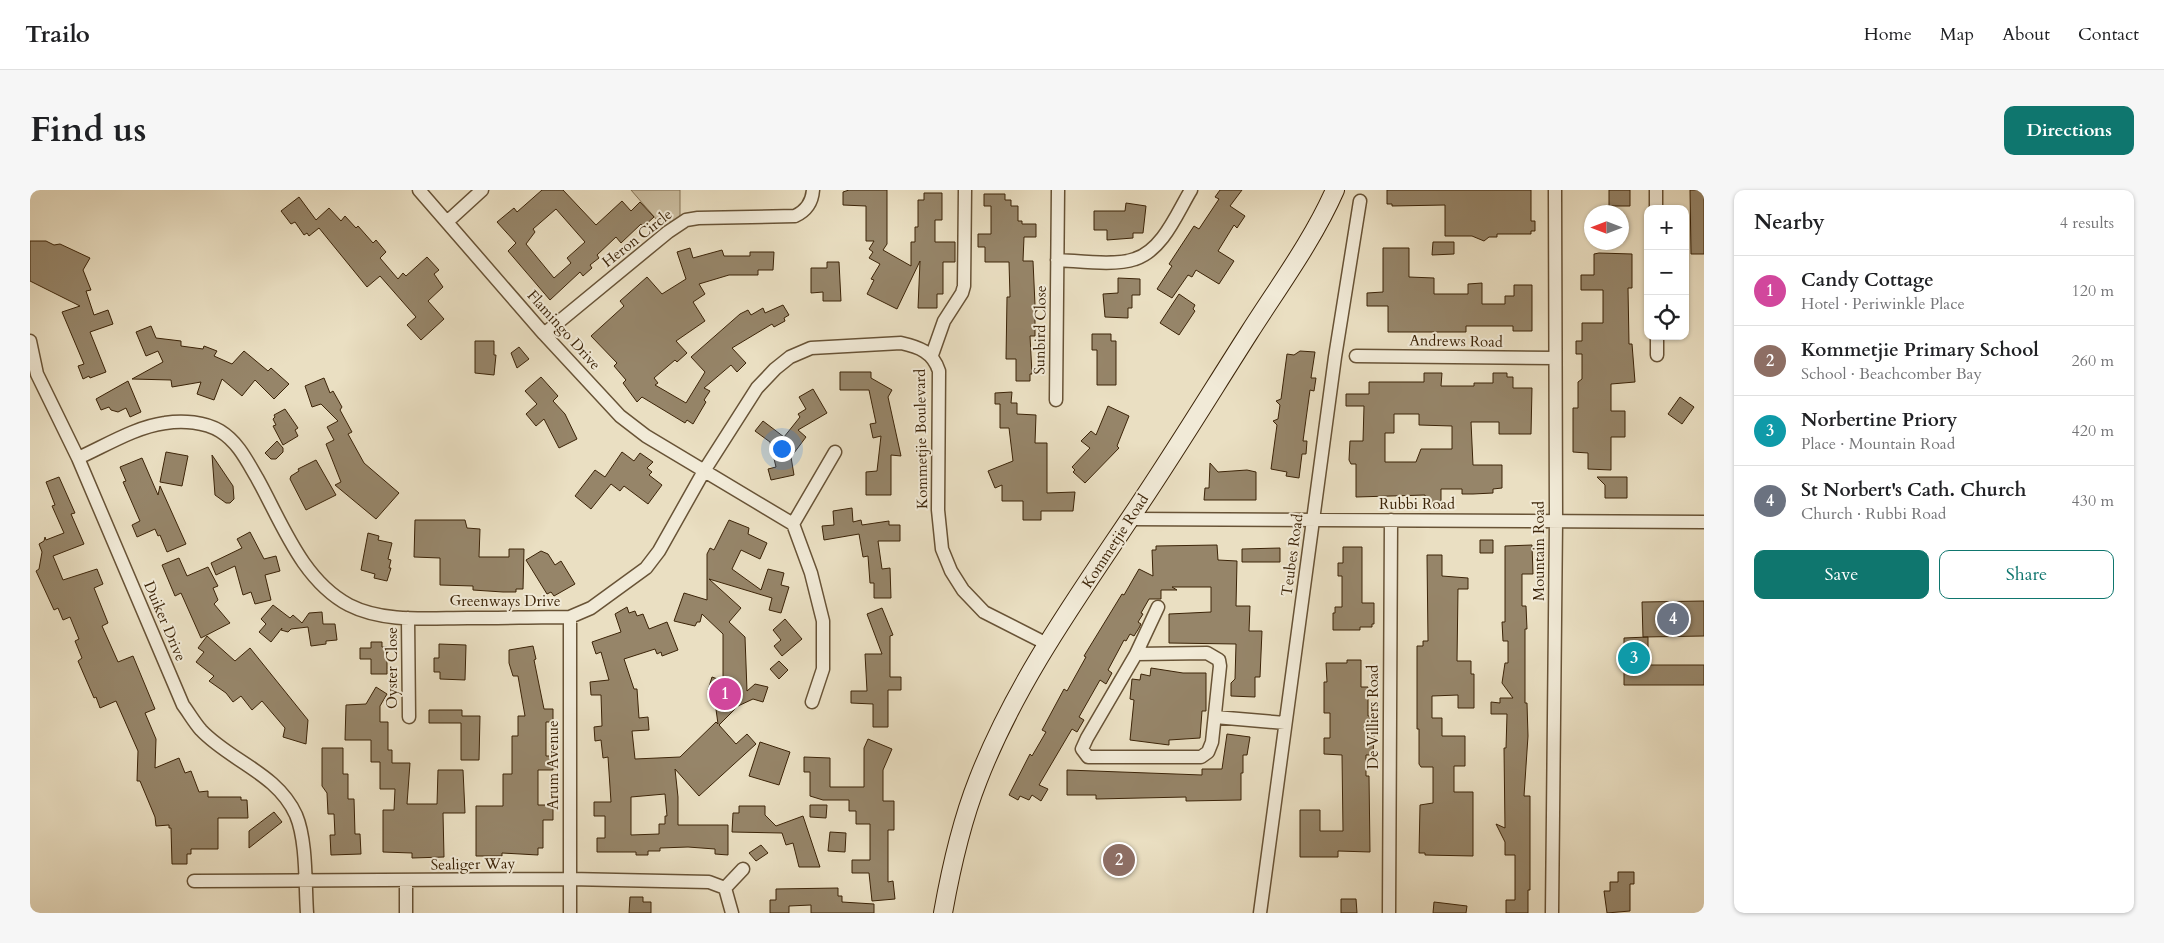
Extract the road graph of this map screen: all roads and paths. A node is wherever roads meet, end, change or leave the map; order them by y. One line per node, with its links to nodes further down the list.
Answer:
1 (419, 190): 12 (street, Flamingo Drive)
2 (482, 190): 12 (street)
3 (813, 190): 14 (street, Heron Circle)
4 (965, 190): 17 (street, Kommetjie Boulevard)
5 (1058, 190): 13 (street, Sunbird Close)
6 (1191, 190): 13 (street)
7 (1335, 190): 25 (main road, Kommetjie Road)
8 (1555, 190): 20 (street, Mountain Road)
9 (1656, 190): 11 (street)
10 (1360, 202): 26 (street, Teubes Road)
11 (1656, 205)
12 (447, 222): 14 (street, Flamingo Drive)
13 (1057, 260): 21 (street, Sunbird Close)
14 (544, 334): 24 (street, Flamingo Drive)
15 (1657, 340): 18 (street)
16 (30, 341): 23 (street, Duiker Drive)
17 (932, 355): 24 (street, Greenways Drive); 34 (street, Kommetjie Boulevard)
18 (1657, 355)
19 (1356, 356): 20 (street, Andrews Road)
20 (1555, 358): 28 (street, Mountain Road)
21 (1056, 400)
22 (835, 452): 30 (street)
23 (78, 458): 33 (street, Greenways Drive); 43 (street, Duiker Drive)
24 (704, 471): 30 (street, Flamingo Drive); 32 (street, Greenways Drive)
25 (1130, 519): 26 (street, Rubbi Road); 34 (main road, Kommetjie Road)
26 (1314, 520): 27 (street, Rubbi Road); 39 (street, Teubes Road)
27 (1391, 520): 28 (street, Rubbi Road); 52 (street, De Villiers Road)
28 (1556, 521): 29 (street, Rubbi Road); 53 (street, Mountain Road)
29 (1704, 522)
30 (793, 524): 36 (street)
31 (1158, 607): 35 (street)
32 (570, 617): 33 (street, Greenways Drive); 41 (street, Arum Avenue)
33 (408, 618): 37 (street, Oyster Close)
34 (1048, 644): 50 (main road, Kommetjie Road)
35 (1136, 654): 38 (street); 38 (street)
36 (812, 702)
37 (409, 716)
38 (1216, 716): 39 (street)
39 (1285, 722): 51 (street, Teubes Road)
40 (743, 869): 45 (street)
41 (570, 879): 44 (street, Sealiger Way); 45 (street, Sealiger Way); 48 (street, Arum Avenue)
42 (194, 881): 43 (street, Sealiger Way)
43 (305, 881): 44 (street, Sealiger Way); 46 (street, Duiker Drive)
44 (406, 881): 47 (street)
45 (725, 888): 49 (street)
46 (307, 913)
47 (406, 913)
48 (570, 913)
49 (732, 913)
50 (944, 913)
51 (1260, 913)
52 (1389, 913)
53 (1552, 913)

